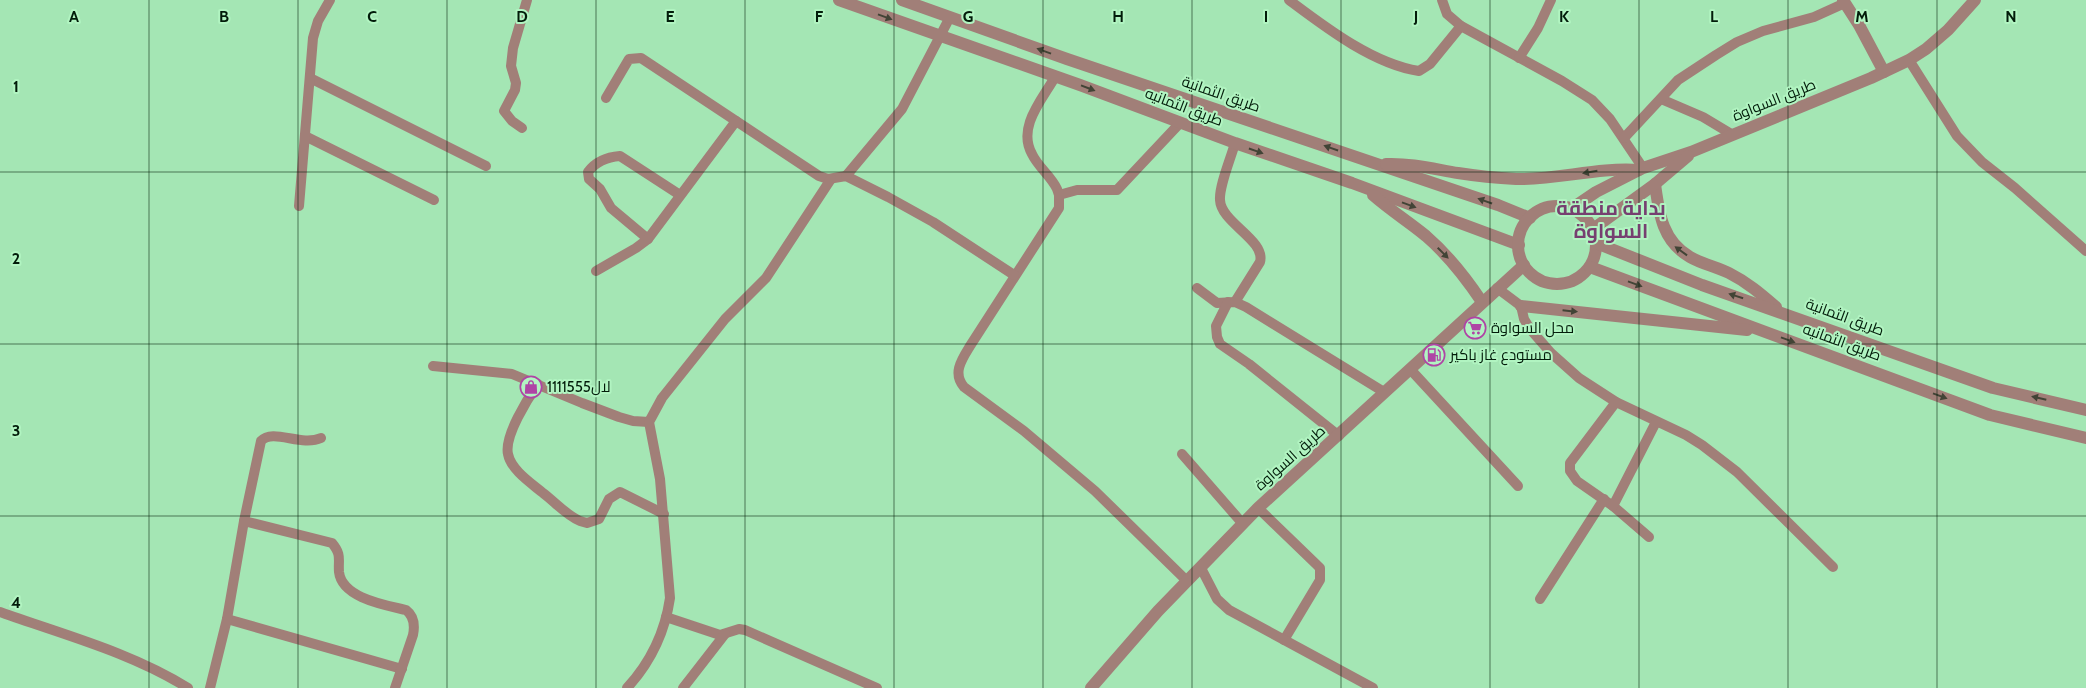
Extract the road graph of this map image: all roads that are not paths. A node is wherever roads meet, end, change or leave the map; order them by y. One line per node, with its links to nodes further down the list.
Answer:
1 (330, 0): 17 (street)
2 (527, 0): 22 (street)
3 (839, 0): 12 (street, طريق الثمانيه, one-way to 12)
4 (905, 0): 10 (street, طريق الثمانية)
5 (1289, 0): 11 (street)
6 (1442, 0): 11 (street)
7 (1551, 0): 13 (street)
8 (1975, 0): 14 (street, طريق السواوة)
9 (1844, 1): 15 (street); 19 (street)
10 (950, 17): 12 (street); 28 (street, طريق الثمانية, one-way to 10)
11 (1461, 26): 13 (street)
12 (940, 36): 16 (street, طريق الثمانيه); 31 (street)
13 (1519, 58): 25 (street)
14 (1909, 60): 15 (street, طريق السواوة); 45 (street)
15 (1884, 72): 23 (street, طريق السواوة)
16 (1055, 76): 21 (street, طريق الثمانيه, one-way to 21); 36 (street)
17 (310, 78): 24 (street); 29 (street)
18 (606, 98): 20 (street)
19 (1661, 99): 23 (street); 25 (street)
20 (736, 121): 32 (street); 35 (street)
21 (1180, 123): 26 (street, طريق الثمانيه); 36 (street)
22 (522, 128)
23 (1733, 135): 27 (street, طريق السواوة)
24 (305, 136): 37 (street); 38 (street)
25 (1624, 138): 30 (street)
26 (1235, 144): 34 (street, طريق الثمانيه, one-way to 34); 52 (street)
27 (1691, 152): 30 (street, طريق السواوة); 33 (street)
28 (1377, 164): 30 (street, one-way to 28); 40 (street, طريق الثمانية, one-way to 28)
29 (486, 166)
30 (1641, 169): 39 (street, طريق السواوة)
31 (846, 176): 32 (street); 49 (street)
32 (831, 179): 63 (street)
33 (1655, 184): 41 (street); 55 (street, one-way to 33)
34 (1365, 189): 44 (street, طريق الثمانيه, one-way to 44); 53 (street, one-way to 53)
35 (680, 195): 42 (street); 42 (street)
36 (1059, 195): 49 (street)
37 (434, 200)
38 (300, 206)
39 (1571, 209): 40 (street); 41 (street)
40 (1530, 218): 44 (street)
41 (1593, 229): 43 (street)
42 (648, 239): 48 (street)
43 (1596, 243): 47 (street); 55 (street, طريق الثمانية, one-way to 43)
44 (1518, 245): 46 (street)
45 (2086, 251)
46 (1524, 264): 47 (street); 51 (street, طريق السواوة)
47 (1590, 267): 56 (street, طريق الثمانيه, one-way to 56)
48 (596, 271)
49 (1014, 275): 79 (street)
50 (1197, 288): 52 (street)
51 (1498, 288): 53 (street, طريق السواوة); 54 (street)
52 (1231, 302): 60 (street); 65 (street)
53 (1482, 302): 58 (street, طريق السواوة)
54 (1521, 306): 56 (street, one-way to 56); 61 (street)
55 (1782, 312): 62 (street, طريق الثمانية, one-way to 55)
56 (1769, 333): 67 (street, طريق الثمانيه, one-way to 67)
57 (433, 366): 59 (street)
58 (1410, 369): 60 (street, طريق السواوة); 69 (street)
59 (538, 384): 63 (street); 73 (street)
60 (1384, 392): 65 (street, طريق السواوة)
61 (1616, 402): 64 (street); 70 (street)
62 (2086, 410)
63 (649, 422): 73 (street)
64 (1656, 422): 71 (street); 77 (street)
65 (1339, 436): 72 (street, طريق السواوة)
66 (321, 438): 74 (street)
67 (2086, 438)
68 (1182, 454): 75 (street)
69 (1518, 486)
70 (1604, 499): 71 (street); 80 (street)
71 (1613, 506): 76 (street)
72 (1258, 508): 75 (street, طريق السواوة); 85 (street)
73 (664, 514): 82 (street)
74 (244, 520): 83 (street); 86 (street)
75 (1243, 524): 78 (street, طريق السواوة)
76 (1649, 537)
77 (1833, 567)
78 (1200, 568): 79 (street, طريق السواوة); 85 (street)
79 (1187, 581): 93 (street, طريق السواوة)
80 (1540, 599)
81 (0, 612): 87 (street)
82 (666, 617): 84 (street); 90 (street)
83 (227, 620): 86 (street); 88 (street)
84 (725, 634): 91 (street); 92 (street)
85 (1284, 640): 94 (street)
86 (402, 669): 89 (street)
87 (188, 688)
88 (210, 688)
89 (395, 688)
90 (627, 688)
91 (683, 688)
92 (877, 688)
93 (1091, 688)
94 (1373, 688)

